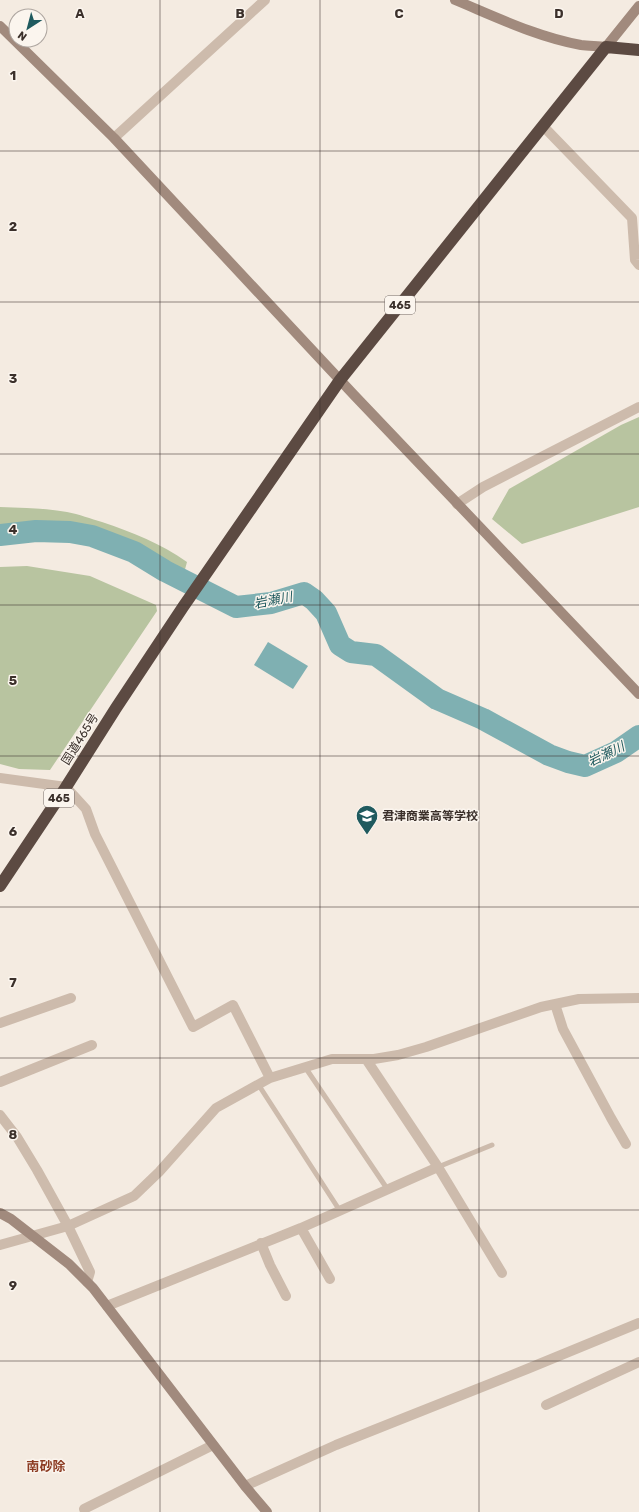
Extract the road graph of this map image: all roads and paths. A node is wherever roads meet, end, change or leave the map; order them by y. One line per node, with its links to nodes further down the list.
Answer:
1 (265, 0): 8 (street)
2 (456, 0): 5 (street)
3 (639, 6): 5 (street)
4 (0, 26): 8 (street)
5 (606, 47): 6 (highway); 7 (highway, 465)
6 (639, 50)
7 (543, 126): 9 (street); 10 (highway, 465)
8 (114, 138): 10 (street)
9 (639, 265)
10 (340, 380): 12 (street); 15 (highway, 国道465号 / 465)
11 (639, 407): 12 (street)
12 (457, 504): 13 (street)
13 (639, 694)
14 (0, 778): 15 (street)
15 (66, 787): 16 (highway, 国道465号 / 465); 24 (street)
16 (0, 886)
17 (71, 998): 20 (street)
18 (639, 998): 19 (street)
19 (555, 1004): 22 (street); 28 (street)
20 (0, 1023)
21 (92, 1045): 25 (street)
22 (366, 1059): 23 (street); 30 (street)
23 (305, 1067): 24 (street); 31 (lane)
24 (270, 1078): 26 (street)
25 (0, 1082)
26 (258, 1084): 32 (lane); 34 (street)
27 (0, 1115): 34 (street)
28 (626, 1144)
29 (492, 1145): 30 (lane)
30 (438, 1168): 31 (street); 39 (street)
31 (388, 1190): 32 (street)
32 (340, 1211): 35 (street)
33 (0, 1214): 36 (street)
34 (68, 1226): 36 (street); 41 (street)
35 (301, 1228): 37 (street); 40 (street)
36 (32, 1237): 38 (street); 41 (street)
37 (261, 1243): 42 (street); 43 (street)
38 (0, 1245)
39 (502, 1273)
40 (330, 1279)
41 (87, 1282): 43 (street)
42 (286, 1296)
43 (107, 1306): 47 (street)
44 (639, 1324): 48 (street)
45 (639, 1362): 46 (street)
46 (546, 1405)
47 (213, 1445): 48 (street); 49 (street)
48 (245, 1486): 50 (street)
49 (84, 1509)
50 (267, 1512)

